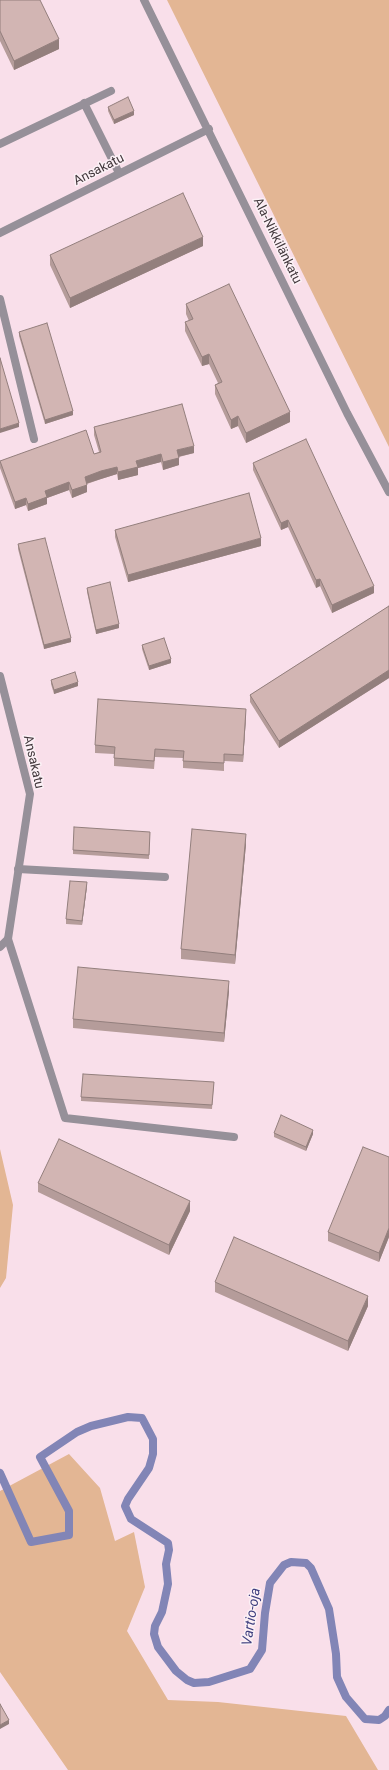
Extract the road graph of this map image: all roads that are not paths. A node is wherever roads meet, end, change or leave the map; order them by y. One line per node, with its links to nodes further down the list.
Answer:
1 (144, 0): 4 (street, Ala-Nikkilänkatu)
2 (111, 91): 3 (street)
3 (84, 103): 5 (street); 6 (street)
4 (209, 129): 6 (street, Ansakatu); 10 (street, Ala-Nikkilänkatu)
5 (0, 144)
6 (119, 174): 7 (street, Ansakatu)
7 (0, 233)
8 (0, 299): 9 (street)
9 (34, 438)
10 (389, 492)
11 (0, 676): 12 (street, Ansakatu)
12 (18, 868): 13 (street); 14 (street, Ansakatu)
13 (165, 877)
14 (8, 939): 15 (street); 16 (street)
15 (0, 947)
16 (234, 1137)

